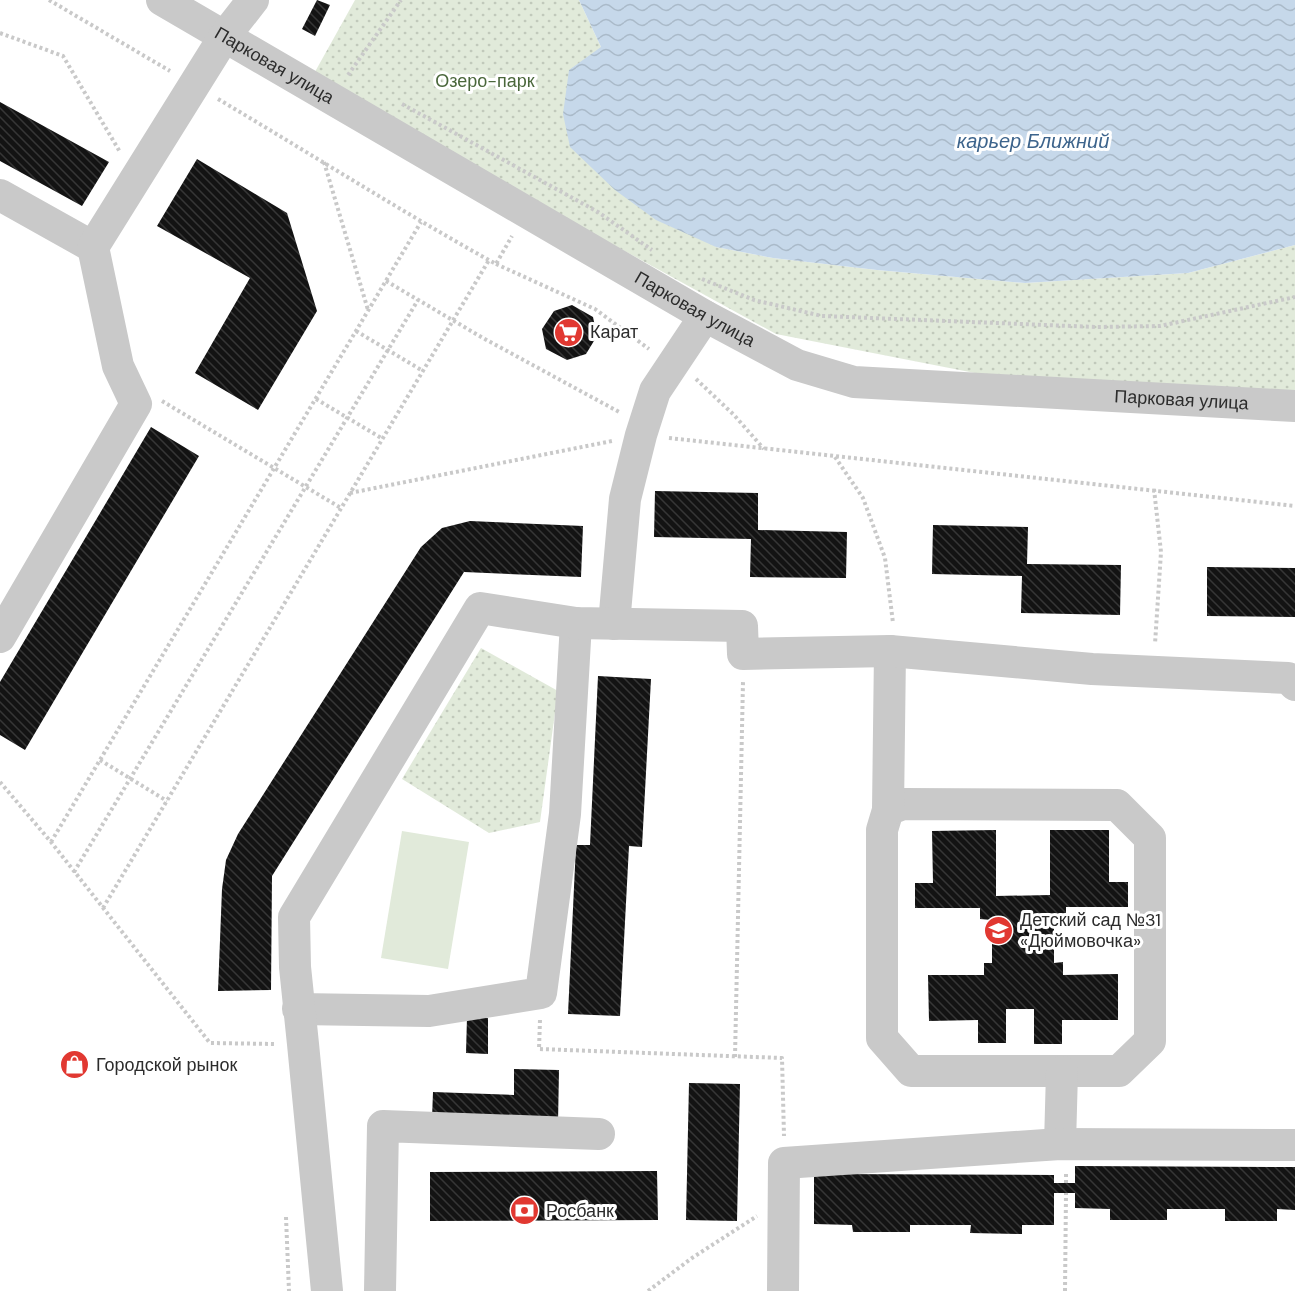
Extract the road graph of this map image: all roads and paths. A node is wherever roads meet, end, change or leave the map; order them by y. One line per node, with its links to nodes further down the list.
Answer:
1 (49, 0): 8 (path)
2 (162, 0): 6 (street, Парковая улица)
3 (253, 0): 6 (street)
4 (401, 0): 7 (path)
5 (0, 33): 11 (path)
6 (224, 37): 8 (street); 13 (street, Парковая улица)
7 (358, 81)
8 (194, 85): 10 (path); 11 (street)
9 (400, 103): 16 (path)
10 (324, 161): 14 (path); 23 (path)
11 (136, 178): 15 (street)
12 (0, 195): 15 (street)
13 (526, 212): 18 (path); 24 (street, Парковая улица)
14 (422, 222): 17 (path); 20 (path)
15 (93, 247): 31 (street)
16 (656, 252)
17 (489, 260): 18 (path); 25 (path)
18 (496, 264): 28 (path)
19 (695, 277): 21 (path)
20 (386, 281): 22 (path); 23 (path)
21 (1295, 297)
22 (418, 300): 25 (path); 27 (path)
23 (369, 310): 26 (path)
24 (705, 316): 28 (street); 32 (street, Парковая улица)
25 (453, 321): 29 (path); 34 (path)
26 (357, 331): 27 (path); 30 (path)
27 (388, 350): 29 (path); 33 (path)
28 (673, 363): 34 (street); 36 (path)
29 (423, 371): 35 (path)
30 (316, 399): 33 (path); 38 (path)
31 (136, 404): 38 (path); 46 (street)
32 (1295, 406)
33 (347, 418): 35 (path); 39 (path)
34 (641, 435): 36 (path); 41 (path); 45 (street)
35 (383, 439): 41 (path)
36 (764, 449): 37 (path)
37 (835, 456): 40 (path); 47 (path)
38 (274, 468): 39 (path); 51 (path)
39 (306, 487): 43 (path); 52 (path)
40 (1154, 489): 42 (path); 49 (path)
41 (350, 493): 43 (path)
42 (1295, 506)
43 (341, 508): 54 (path)
44 (576, 623): 45 (street); 59 (street); 60 (street)
45 (614, 624): 48 (street)
46 (0, 637)
47 (890, 651): 48 (street); 49 (street); 55 (street)
48 (743, 654): 62 (path)
49 (1153, 672): 50 (street)
50 (1295, 685)
51 (100, 760): 52 (path); 56 (path)
52 (130, 778): 54 (path); 57 (path)
53 (0, 782): 56 (path)
54 (167, 801): 58 (path)
55 (888, 810): 63 (street); 63 (street)
56 (51, 842): 57 (path)
57 (74, 872): 58 (path)
58 (103, 908): 61 (path)
59 (541, 993): 60 (street); 62 (path)
60 (298, 1009): 61 (street)
61 (303, 1044): 72 (street)
62 (735, 1057): 67 (path)
63 (1062, 1072): 65 (street)
64 (599, 1134): 73 (street)
65 (1060, 1144): 66 (street); 67 (street)
66 (1295, 1145)
67 (784, 1163): 69 (street)
68 (1066, 1193): 76 (path)
69 (783, 1200): 74 (path); 75 (street)
70 (286, 1217): 71 (path)
71 (289, 1291)
72 (327, 1291)
73 (380, 1291)
74 (648, 1291)
75 (783, 1291)
76 (1065, 1291)

